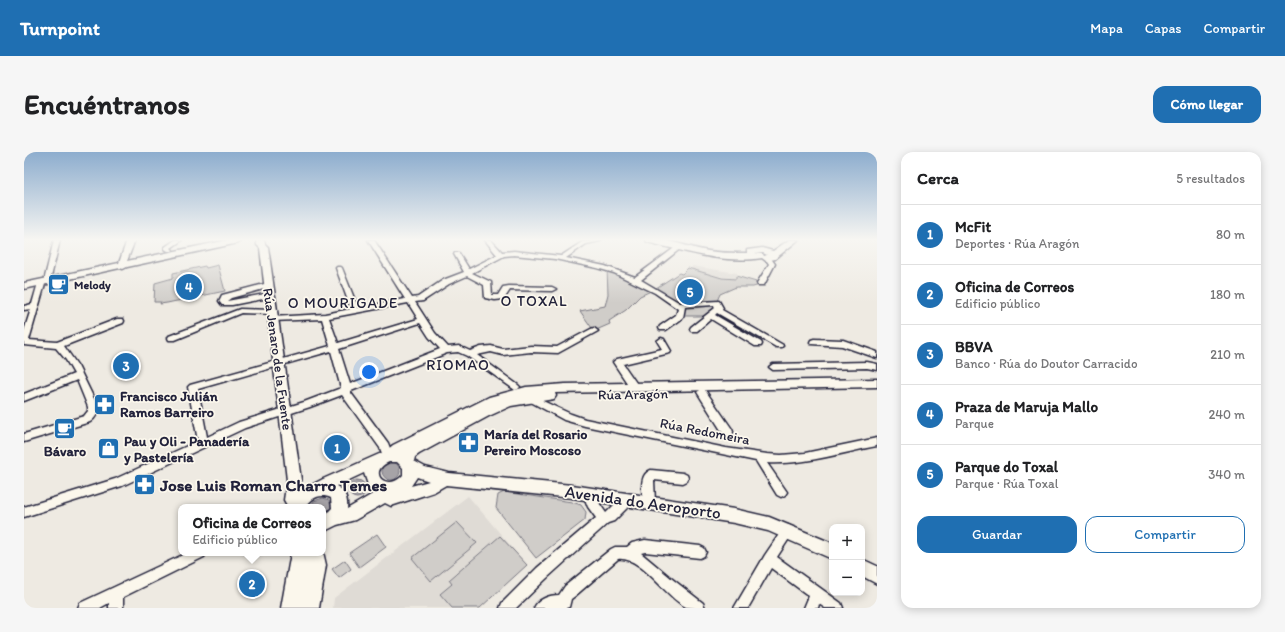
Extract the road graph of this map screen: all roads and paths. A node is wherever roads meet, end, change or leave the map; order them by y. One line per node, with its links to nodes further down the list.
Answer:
1 (47, 261): 13 (street)
2 (128, 261): 10 (main road)
3 (265, 261): 18 (main road, Rúa Jenaro de la Fuente)
4 (385, 261): 19 (street)
5 (462, 261): 12 (street)
6 (489, 261): 12 (street)
7 (571, 261): 14 (street)
8 (660, 261): 14 (street)
9 (770, 261): 15 (street)
10 (124, 262): 13 (main road)
11 (339, 268): 23 (street)
12 (469, 272): 17 (street); 19 (street)
13 (38, 280): 16 (main road); 21 (street)
14 (635, 281): 20 (street)
15 (761, 283)
16 (24, 286)
17 (552, 289)
18 (269, 290): 18 (street); 25 (main road, Rúa Jenaro de la Fuente)
19 (411, 301): 23 (street); 27 (street)
20 (678, 305): 24 (street); 29 (street)
21 (36, 306): 22 (street); 34 (street)
22 (24, 308)
23 (356, 311): 26 (street)
24 (714, 313): 30 (street); 36 (street); 38 (street)
25 (272, 316): 26 (street); 32 (street); 43 (main road, Rúa Jenaro de la Fuente)
26 (325, 316): 39 (street)
27 (422, 320): 39 (street); 40 (street)
28 (120, 322): 37 (street)
29 (663, 328)
30 (694, 329)
31 (594, 331): 41 (street)
32 (172, 338)
33 (661, 341): 48 (street, Rúa Aragón)
34 (25, 342): 37 (street)
35 (814, 342): 42 (street)
36 (758, 344)
37 (58, 345): 46 (street)
38 (779, 345)
39 (334, 346): 43 (street); 49 (street)
40 (446, 350): 41 (street); 49 (street)
41 (470, 354): 52 (street)
42 (877, 355)
43 (278, 364): 55 (main road, Rúa Jenaro de la Fuente); 59 (street)
44 (773, 367): 45 (street)
45 (877, 367)
46 (79, 376): 53 (street); 57 (street)
47 (877, 383): 48 (main road, Rúa Aragón)
48 (634, 387): 52 (main road, Rúa Aragón)
49 (346, 390): 55 (street); 60 (street)
50 (877, 390): 51 (main road, Rúa Aragón)
51 (702, 392): 54 (main road, Rúa Aragón); 56 (street)
52 (516, 393): 54 (main road, Rúa Aragón); 60 (main road, Rúa Aragón); 62 (main road, Rúa Aragón)
53 (24, 398)
54 (532, 398): 61 (street, Rúa Redomeira)
55 (285, 411): 59 (street); 64 (main road, Rúa Jenaro de la Fuente)
56 (728, 432)
57 (24, 438)
58 (877, 442): 61 (street, Rúa Redomeira)
59 (203, 443): 76 (street)
60 (385, 457): 62 (main road); 66 (main road); 67 (main road, Rúa Aragón)
61 (761, 457): 68 (street)
62 (409, 464): 65 (main road, Avenida do Aeroporto); 66 (main road, Rúa Aragón)
63 (683, 478): 72 (street)
64 (294, 480): 67 (main road); 73 (main road, Rúa Jenaro de la Fuente)
65 (444, 481): 66 (main road, Avenida do Aeroporto); 69 (main road, Avenida do Aeroporto); 75 (main road)
66 (398, 487): 75 (main road)
67 (317, 489): 74 (main road, Rúa Aragón); 78 (main road)
68 (780, 492)
69 (589, 494): 70 (main road, Avenida do Aeroporto); 77 (street)
70 (604, 496): 71 (main road, Avenida do Aeroporto); 77 (street)
71 (628, 499): 72 (main road, Avenida do Aeroporto); 77 (street)
72 (649, 503): 79 (main road, Avenida do Aeroporto)
73 (295, 504)
74 (299, 504)
75 (369, 505): 78 (main road)
76 (24, 512)
77 (609, 516): 98 (street)
78 (327, 524)
79 (788, 531): 80 (main road, Avenida do Aeroporto); 87 (street)
80 (829, 550)
81 (700, 552): 82 (street)
82 (630, 553): 92 (street); 100 (street)
83 (194, 556): 90 (street)
84 (299, 556): 95 (main road)
85 (313, 556): 96 (main road)
86 (315, 556): 97 (main road)
87 (769, 559): 91 (street); 101 (street)
88 (865, 569): 89 (main road)
89 (877, 575)
90 (116, 594): 93 (street); 94 (street)
91 (817, 594): 102 (street); 103 (street)
92 (566, 605): 99 (street)
93 (85, 608)
94 (116, 608)
95 (290, 608)
96 (301, 608)
97 (310, 608)
98 (507, 608)
99 (541, 608)
100 (698, 608)
101 (741, 608)
102 (812, 608)
103 (836, 608)

